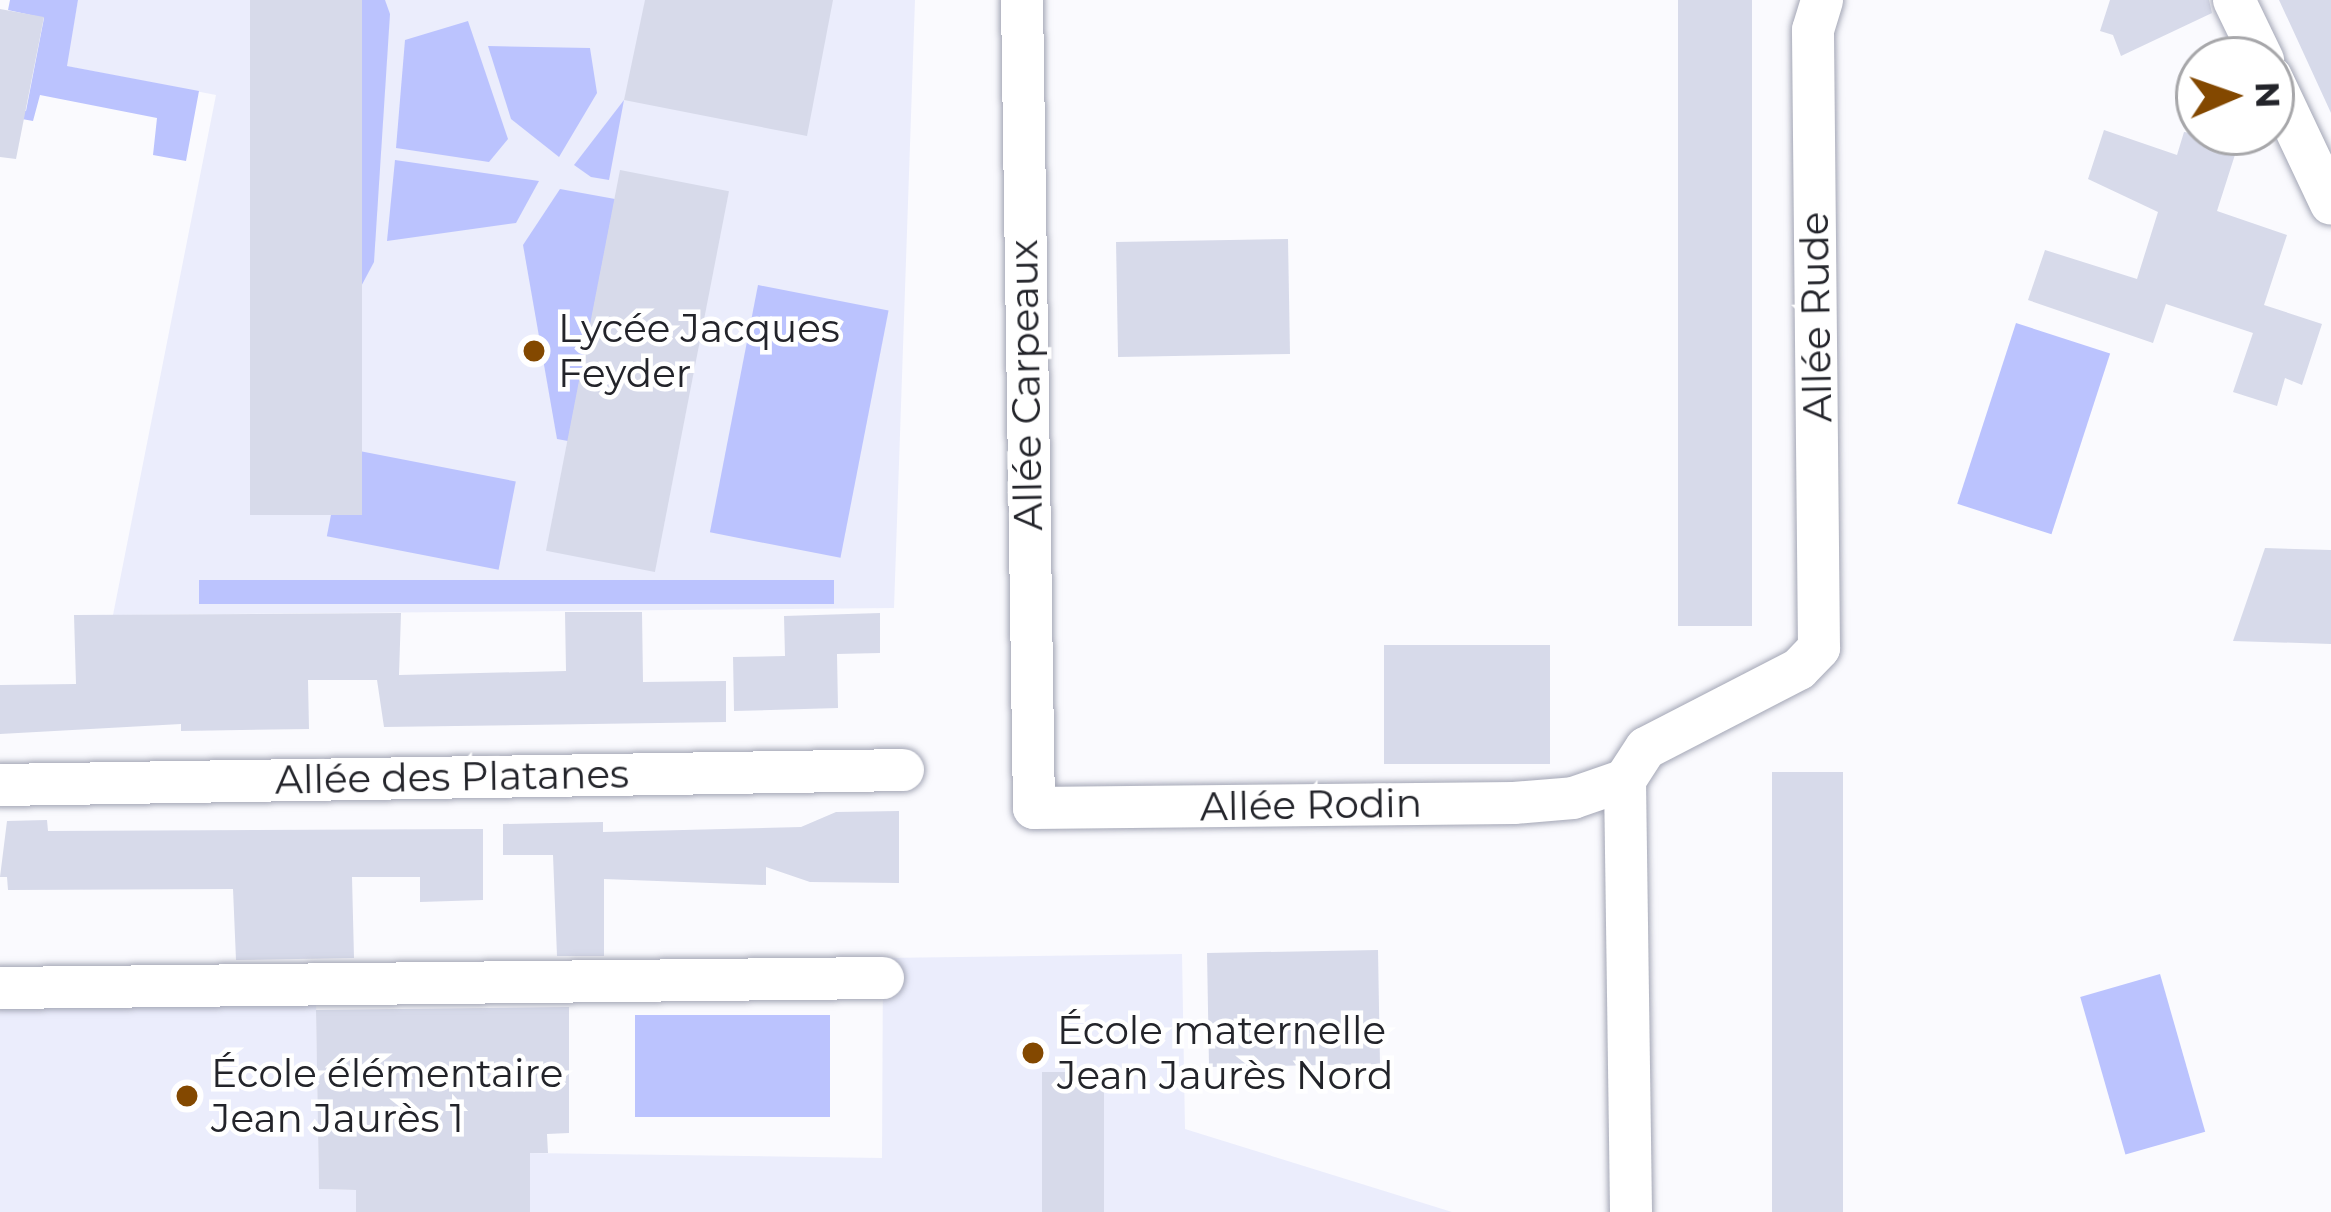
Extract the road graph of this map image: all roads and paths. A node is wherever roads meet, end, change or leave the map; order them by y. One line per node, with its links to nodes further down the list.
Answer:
1 (1022, 0): 7 (street, Allée Carpeaux)
2 (1822, 0): 9 (street, Allée Rude)
3 (2234, 0): 4 (street)
4 (2251, 36)
5 (2295, 128): 6 (street)
6 (2331, 204)
7 (1032, 769): 9 (street, Allée Rodin)
8 (903, 770): 10 (street, Allée des Platanes)
9 (1625, 781): 13 (street)
10 (0, 785)
11 (883, 978): 12 (street)
12 (0, 988)
13 (1631, 1212)

